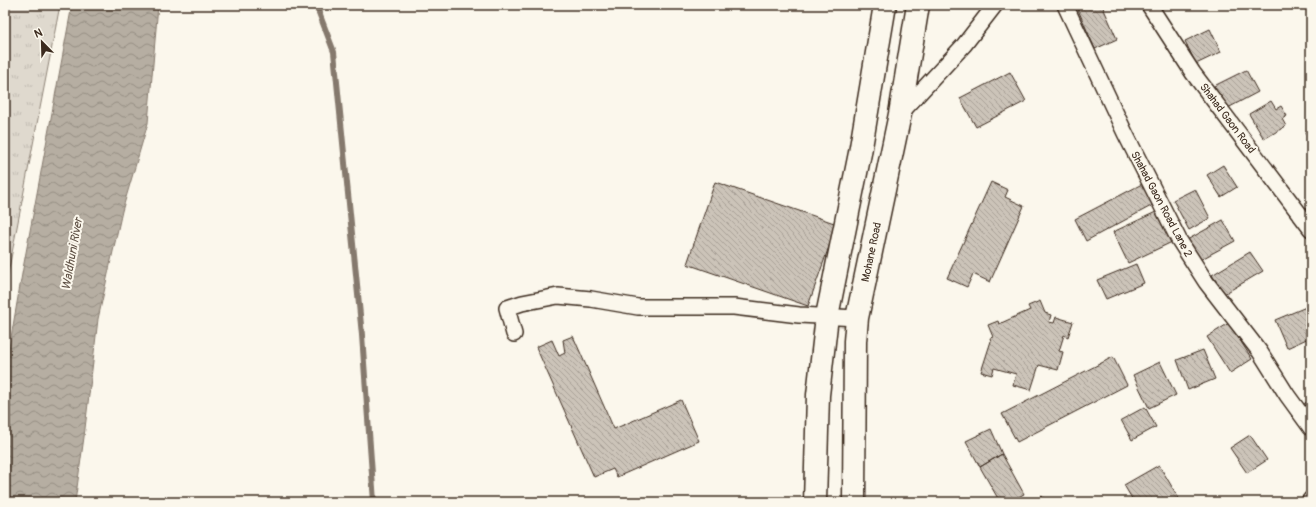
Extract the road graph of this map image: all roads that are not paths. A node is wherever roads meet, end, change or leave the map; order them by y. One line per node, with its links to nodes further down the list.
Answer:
1 (885, 5): 8 (main road)
2 (918, 5): 6 (main road, Mohane Road)
3 (995, 5): 6 (street)
4 (1065, 5): 11 (street, Shahad Gaon Road Lane 2)
5 (1149, 5): 7 (street, Shahad Gaon Road)
6 (900, 114): 9 (main road, Mohane Road)
7 (1311, 229)
8 (827, 316): 9 (street); 10 (street); 12 (main road)
9 (857, 318): 13 (main road, Mohane Road)
10 (514, 334)
11 (1311, 428)
12 (815, 502)
13 (854, 502)

